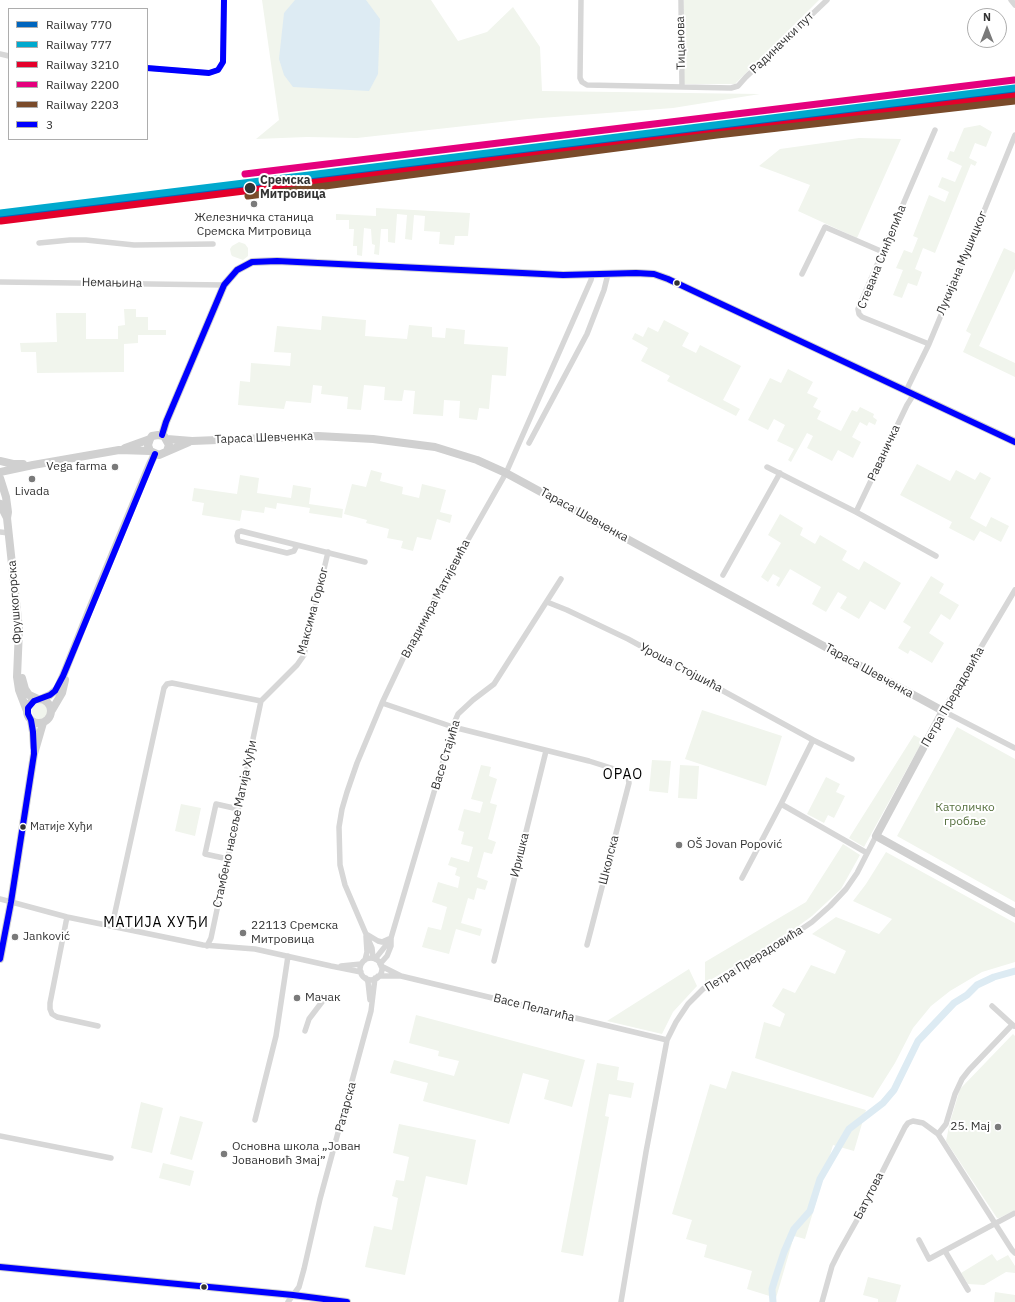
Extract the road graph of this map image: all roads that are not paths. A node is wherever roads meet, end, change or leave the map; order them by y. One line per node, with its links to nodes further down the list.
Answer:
1 (224, 0): 7 (street)
2 (581, 0): 8 (street)
3 (681, 0): 8 (street, Тицанова)
4 (826, 0): 8 (street, Радиначки пут)
5 (1010, 0): 6 (street)
6 (1015, 5)
7 (148, 68)
8 (682, 87)
9 (935, 130): 13 (street, Стевана Синђелића)
10 (1015, 134): 19 (street, Лукијана Мушицког)
11 (39, 242): 12 (street)
12 (213, 244)
13 (883, 252): 16 (street); 19 (street, Стевана Синђелића)
14 (592, 274): 15 (street); 18 (street); 33 (street, Владимира Матијевића)
15 (608, 274): 20 (street); 25 (street)
16 (802, 274)
17 (0, 282): 18 (street, Немањина)
18 (224, 285): 21 (street)
19 (928, 344): 20 (street, Лукијана Мушицког)
20 (910, 393): 24 (street); 37 (street, Раваничка)
21 (164, 437): 22 (street); 23 (street, Тараса Шевченка); 27 (street)
22 (150, 439): 26 (street); 28 (street)
23 (192, 441): 27 (street, Тараса Шевченка); 33 (street, Тараса Шевченка)
24 (1015, 442)
25 (530, 443)
26 (119, 450): 28 (street); 30 (street)
27 (167, 451): 28 (street)
28 (153, 452): 50 (street)
29 (0, 461): 30 (street); 32 (street)
30 (33, 465): 32 (street)
31 (767, 467): 34 (street)
32 (0, 472)
33 (506, 473): 53 (street, Владимира Матијевића); 56 (street, Тараса Шевченка)
34 (780, 473): 37 (street); 45 (street)
35 (0, 478): 38 (street, Фрушкогорска)
36 (0, 504): 38 (street, Фрушкогорска)
37 (856, 512): 43 (street)
38 (7, 518): 40 (street, Фрушкогорска)
39 (0, 532): 40 (street)
40 (9, 533): 49 (street, Фрушкогорска)
41 (297, 545): 41 (street, Максима Горког); 42 (street, Максима Горког)
42 (328, 552): 44 (street, Максима Горког); 52 (street, Максима Горког)
43 (936, 556)
44 (365, 562)
45 (723, 575)
46 (561, 579): 48 (street, Васе Стајића)
47 (1015, 590): 56 (street, Петра Прерадовића)
48 (547, 602): 59 (street, Васе Стајића); 60 (street, Уроша Стојшића)
49 (18, 662): 51 (street, Фрушкогорска); 55 (street, Фрушкогорска)
50 (66, 669): 51 (street); 54 (street)
51 (39, 700): 54 (street); 55 (street)
52 (262, 701): 66 (street, Стамбено насеље Матија Хуђи); 75 (street)
53 (382, 703): 59 (street); 76 (street, Владимира Матијевића)
54 (52, 710): 58 (street)
55 (27, 711): 57 (street)
56 (943, 711): 61 (street); 67 (street, Петра Прерадовића)
57 (31, 720): 58 (street); 63 (street)
58 (43, 723): 63 (street)
59 (453, 727): 62 (street); 77 (street, Васе Стајића)
60 (813, 740): 64 (street, Уроша Стојшића); 65 (street)
61 (1015, 748)
62 (546, 750): 79 (street, Школска); 83 (street, Иришка)
63 (34, 754): 72 (street)
64 (852, 759)
65 (781, 804): 68 (street); 70 (street)
66 (238, 809): 69 (street, Стамбено насеље Матија Хуђи); 69 (street)
67 (876, 836): 68 (street, Петра Прерадовића); 73 (street)
68 (867, 853): 97 (street, Петра Прерадовића)
69 (228, 859): 78 (street, Стамбено насеље Матија Хуђи)
70 (742, 878)
71 (0, 899): 72 (street)
72 (12, 902): 74 (street); 81 (street)
73 (1015, 913)
74 (67, 917): 75 (street); 94 (street)
75 (112, 926): 78 (street)
76 (366, 934): 77 (street); 82 (street, Владимира Матијевића); 84 (street, Владимира Матијевића)
77 (391, 938): 82 (street, Васе Стајића); 85 (street, Васе Стајића)
78 (207, 946): 80 (street)
79 (587, 946)
80 (288, 956): 86 (street); 98 (street)
81 (0, 959)
82 (374, 959): 84 (street); 85 (street)
83 (494, 961)
84 (363, 962): 86 (street); 87 (street)
85 (381, 965): 88 (street, Васе Пелагића); 89 (street)
86 (331, 966): 87 (street)
87 (361, 972): 90 (street)
88 (401, 976): 89 (street, Васе Пелагића); 97 (street, Васе Пелагића)
89 (377, 977): 90 (street); 93 (street, Ратарска)
90 (366, 978): 93 (street, Ратарска)
91 (325, 998): 96 (street)
92 (992, 1006): 95 (street)
93 (371, 1010): 109 (street, Ратарска)
94 (98, 1026)
95 (1014, 1026): 99 (street)
96 (305, 1031)
97 (667, 1040): 111 (street, Петра Прерадовића)
98 (255, 1120)
99 (938, 1134): 103 (street); 112 (street, Батутова)
100 (0, 1136): 101 (street)
101 (111, 1158)
102 (1015, 1213): 103 (street)
103 (996, 1224): 105 (street); 106 (street)
104 (919, 1240): 105 (street)
105 (945, 1251): 108 (street)
106 (1015, 1253)
107 (0, 1266): 109 (street)
108 (968, 1290)
109 (291, 1299): 110 (street)
110 (347, 1302)
111 (621, 1302)
112 (822, 1302)

